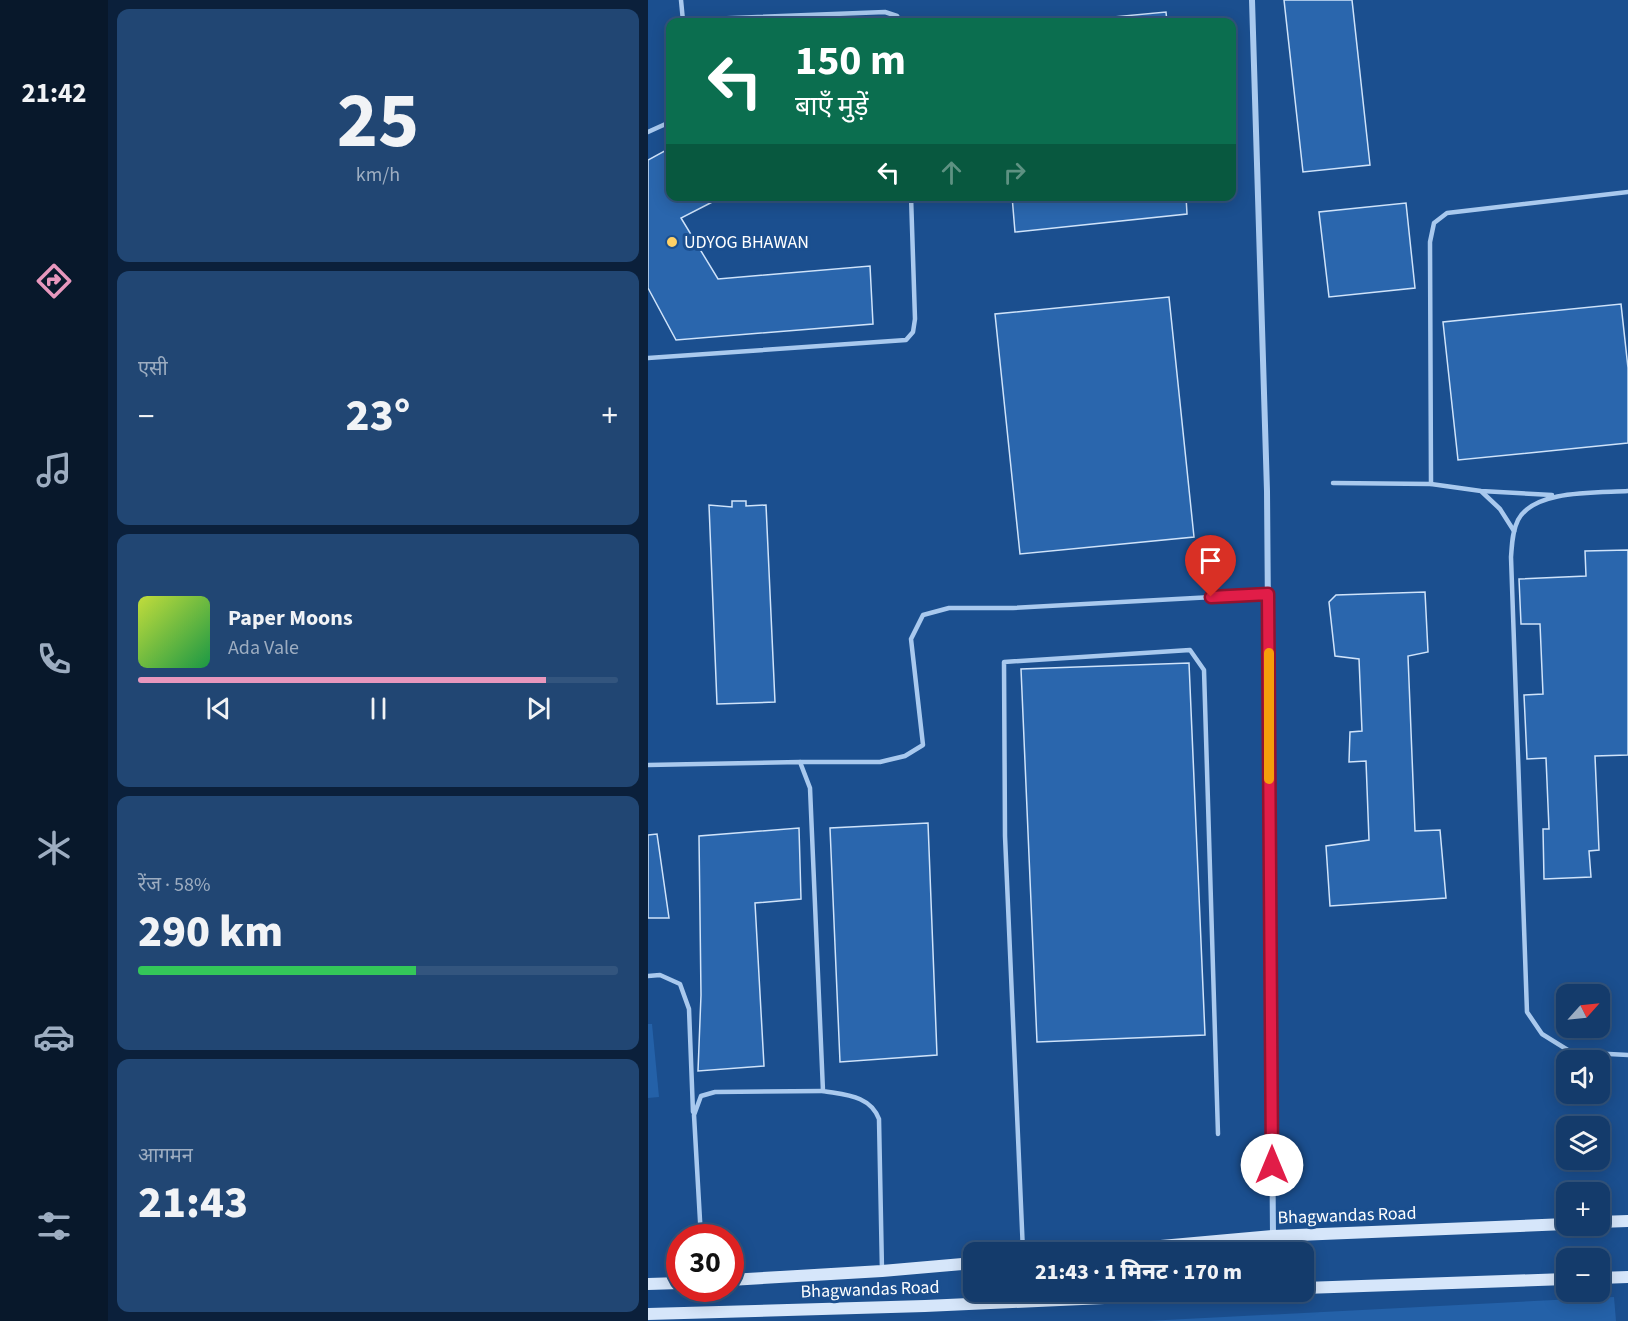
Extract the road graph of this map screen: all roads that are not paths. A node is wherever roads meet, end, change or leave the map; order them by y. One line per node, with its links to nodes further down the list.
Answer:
1 (681, 0): 3 (lane)
2 (1252, 0): 17 (street)
3 (683, 18)
4 (750, 18): 5 (lane)
5 (898, 18)
6 (666, 124): 7 (lane)
7 (648, 132)
8 (1628, 192): 12 (lane)
9 (910, 201): 10 (lane)
10 (648, 358)
11 (1334, 483): 12 (lane)
12 (1431, 484): 13 (lane)
13 (1481, 491): 15 (lane); 16 (lane)
14 (1628, 491): 15 (lane)
15 (1555, 495): 16 (lane)
16 (1514, 531): 21 (lane)
17 (1268, 594): 18 (lane); 29 (street)
18 (800, 762): 19 (lane); 22 (lane)
19 (648, 765)
20 (648, 976): 23 (lane)
21 (1628, 1055)
22 (823, 1091): 23 (lane); 33 (lane)
23 (694, 1114): 27 (lane)
24 (1218, 1134): 30 (lane)
25 (1628, 1221): 26 (street)
26 (1610, 1222)
27 (700, 1224)
28 (1556, 1224): 29 (street, Bhagwandas Road)
29 (1273, 1236): 31 (street, Bhagwandas Road)
30 (1023, 1242)
31 (1206, 1242)
32 (963, 1264): 33 (street, Bhagwandas Road)
33 (882, 1271): 36 (street, Bhagwandas Road)
34 (1628, 1277): 35 (street)
35 (1610, 1278)
36 (744, 1279)
37 (1556, 1279): 40 (street)
38 (666, 1283): 39 (street)
39 (648, 1284)
40 (1314, 1288)
41 (1014, 1302): 42 (street, Bhagwandas Road)
42 (648, 1314)

